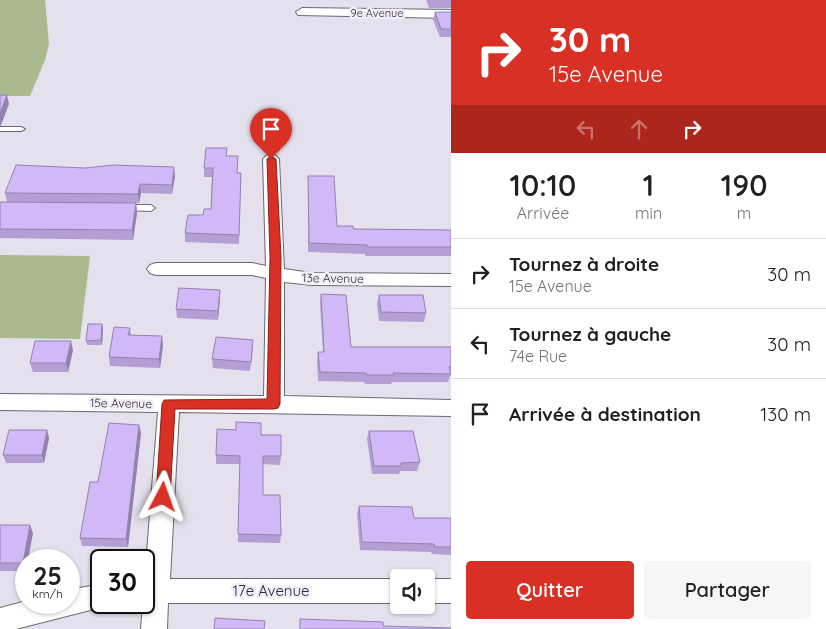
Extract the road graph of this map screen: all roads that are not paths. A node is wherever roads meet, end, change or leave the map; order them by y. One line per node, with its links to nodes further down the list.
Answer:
1 (302, 12): 2 (street, 9e Avenue)
2 (451, 14)
3 (0, 129): 4 (lane)
4 (21, 129)
5 (271, 159): 9 (street)
6 (113, 208): 7 (lane)
7 (150, 208)
8 (156, 268): 9 (street, 13e Avenue)
9 (275, 274): 10 (street, 13e Avenue); 13 (street)
10 (451, 280)
11 (0, 402): 12 (street, 15e Avenue)
12 (169, 404): 13 (street, 15e Avenue); 15 (street)
13 (274, 404): 14 (street, 15e Avenue)
14 (451, 408)
15 (154, 549)
16 (155, 590): 17 (street, 17e Avenue)
17 (390, 591)
18 (435, 591): 19 (street)
19 (451, 591)
20 (25, 614): 22 (street)
21 (152, 614): 23 (street)
22 (0, 621)
23 (154, 629)

